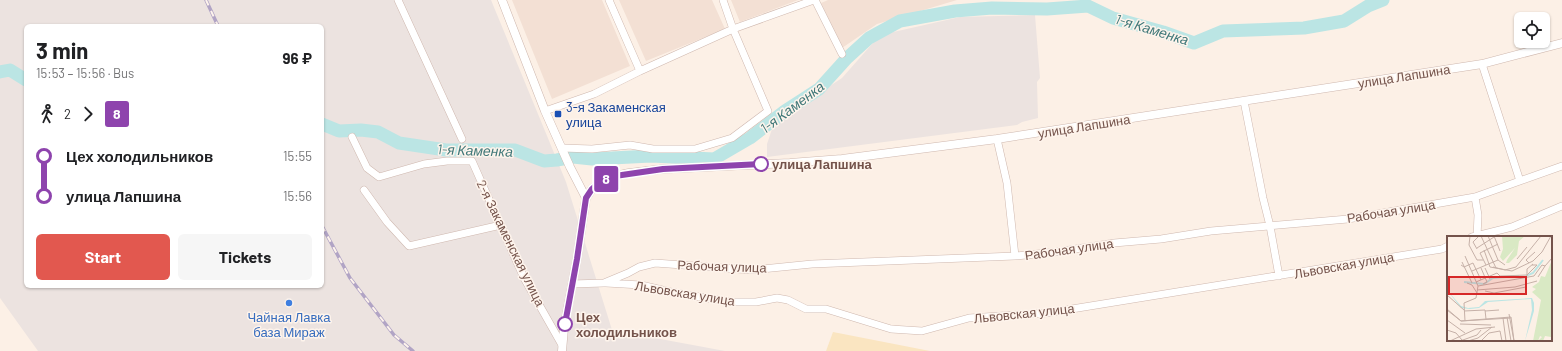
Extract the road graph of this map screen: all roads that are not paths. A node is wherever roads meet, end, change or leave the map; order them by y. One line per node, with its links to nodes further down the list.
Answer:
1 (398, 0): 14 (street)
2 (502, 0): 12 (street)
3 (609, 0): 10 (street)
4 (723, 0): 6 (street)
5 (814, 0): 6 (street); 8 (street)
6 (733, 29): 10 (street); 16 (street)
7 (1562, 43): 9 (street, улица Лапшина)
8 (842, 54)
9 (1482, 64): 11 (street, улица Лапшина); 18 (street)
10 (640, 71): 12 (street)
11 (1244, 101): 15 (street, улица Лапшина); 24 (street)
12 (545, 110): 16 (street)
13 (352, 137): 23 (street, 2-я Закаменская улица)
14 (462, 139)
15 (997, 139): 21 (street, улица Лапшина); 27 (street)
16 (562, 148): 21 (street)
17 (1562, 166): 18 (street, Рабочая улица)
18 (1520, 181): 20 (street, Рабочая улица)
19 (364, 190): 23 (street)
20 (1475, 197): 24 (street, Рабочая улица); 25 (street)
21 (586, 198): 30 (street)
22 (1562, 206): 25 (street)
23 (501, 225): 31 (street, 2-я Закаменская улица)
24 (1270, 226): 27 (street, Рабочая улица); 28 (street)
25 (1475, 236)
26 (1447, 246): 28 (street, Львовская улица)
27 (1015, 256): 29 (street, Рабочая улица)
28 (1279, 276): 29 (street, Львовская улица)
29 (604, 283): 30 (street, Рабочая улица)
30 (572, 284): 31 (street)
31 (562, 348)

